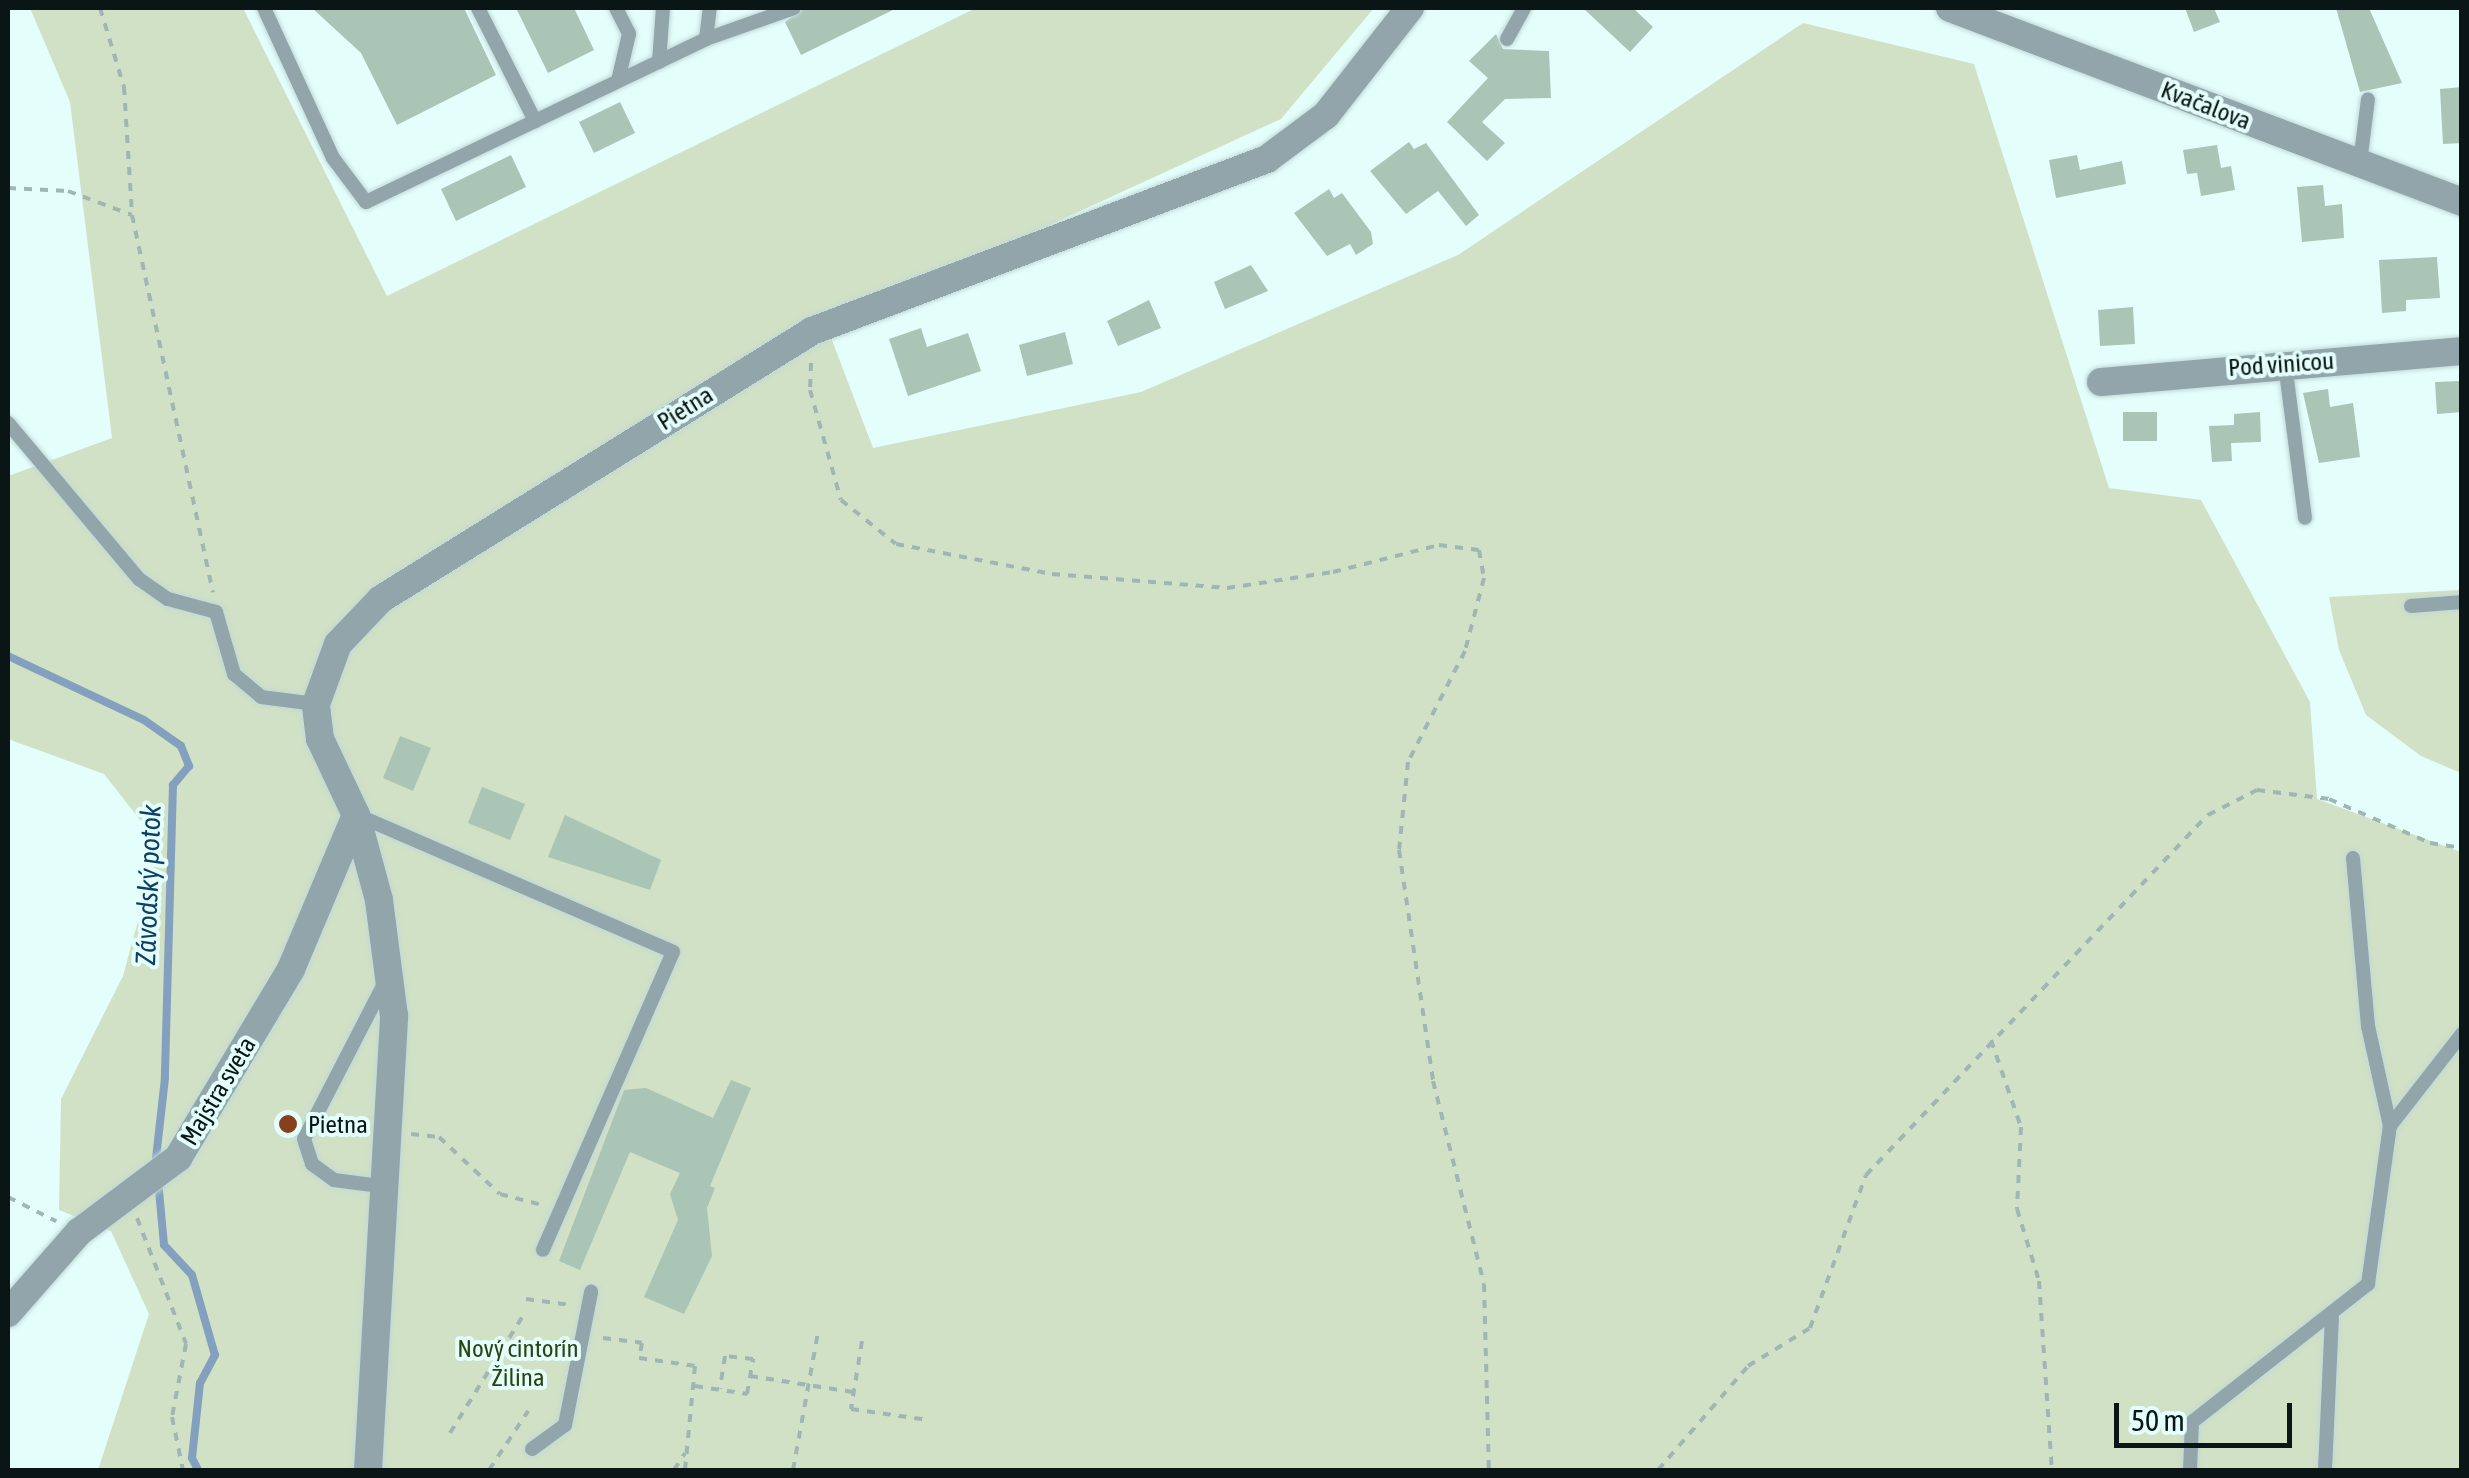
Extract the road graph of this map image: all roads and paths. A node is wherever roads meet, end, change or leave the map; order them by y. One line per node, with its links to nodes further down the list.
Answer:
1 (100, 8): 22 (path)
2 (264, 8): 18 (lane)
3 (478, 8): 18 (lane)
4 (616, 8): 16 (lane)
5 (663, 8): 15 (lane)
6 (710, 8): 13 (lane)
7 (794, 8): 11 (lane)
8 (1410, 8): 23 (street, Pietna)
9 (1524, 8): 14 (lane)
10 (1950, 8): 12 (street, Kvačalova)
11 (770, 14): 13 (lane)
12 (1992, 15): 19 (street, Kvačalova)
13 (706, 39): 15 (lane)
14 (1507, 39)
15 (658, 62): 16 (lane)
16 (618, 81): 18 (lane)
17 (2368, 100): 19 (lane)
18 (535, 121)
19 (2360, 163): 21 (street, Kvačalova)
20 (8, 188): 22 (path)
21 (2462, 202)
22 (132, 214): 31 (path)
23 (812, 330): 32 (street, Pietna); 72 (path)
24 (2462, 351): 25 (street, Pod vinicou)
25 (2284, 364): 26 (street, Pod vinicou); 28 (lane)
26 (2101, 382)
27 (8, 423): 31 (lane)
28 (2305, 518)
29 (2462, 602): 30 (lane)
30 (2411, 606)
31 (216, 612): 32 (lane)
32 (316, 704): 33 (street)
33 (356, 815): 36 (street); 42 (street, Majstra sveta); 44 (lane)
34 (2462, 848): 38 (path)
35 (2354, 858): 39 (lane)
36 (390, 973): 40 (street); 41 (lane)
37 (2462, 1034): 39 (lane)
38 (1991, 1040): 73 (path); 74 (path)
39 (2390, 1126): 52 (lane)
40 (392, 1132): 41 (street); 44 (path)
41 (388, 1187): 67 (street)
42 (131, 1197): 45 (street, Majstra sveta); 66 (path)
43 (8, 1198): 45 (path)
44 (560, 1210): 46 (lane)
45 (79, 1232): 50 (street, Majstra sveta)
46 (543, 1250)
47 (591, 1292): 49 (lane)
48 (526, 1300): 49 (path)
49 (588, 1308): 54 (lane)
50 (8, 1313)
51 (524, 1314): 63 (path)
52 (2332, 1318): 75 (lane); 76 (lane)
53 (818, 1332): 58 (path)
54 (584, 1335): 57 (path); 64 (lane)
55 (862, 1341): 60 (path)
56 (750, 1376): 58 (path); 59 (path); 59 (path)
57 (693, 1385): 59 (path); 65 (path)
58 (808, 1386): 60 (path); 71 (path)
59 (720, 1389)
60 (853, 1392): 62 (path)
61 (528, 1411): 68 (path)
62 (928, 1420)
63 (450, 1433)
64 (532, 1448)
65 (687, 1450): 69 (path); 70 (path)
66 (183, 1470)
67 (368, 1470)
68 (489, 1470)
69 (674, 1470)
70 (685, 1470)
71 (793, 1470)
72 (1489, 1470)
73 (1658, 1470)
74 (2052, 1470)
75 (2190, 1470)
76 (2325, 1470)

